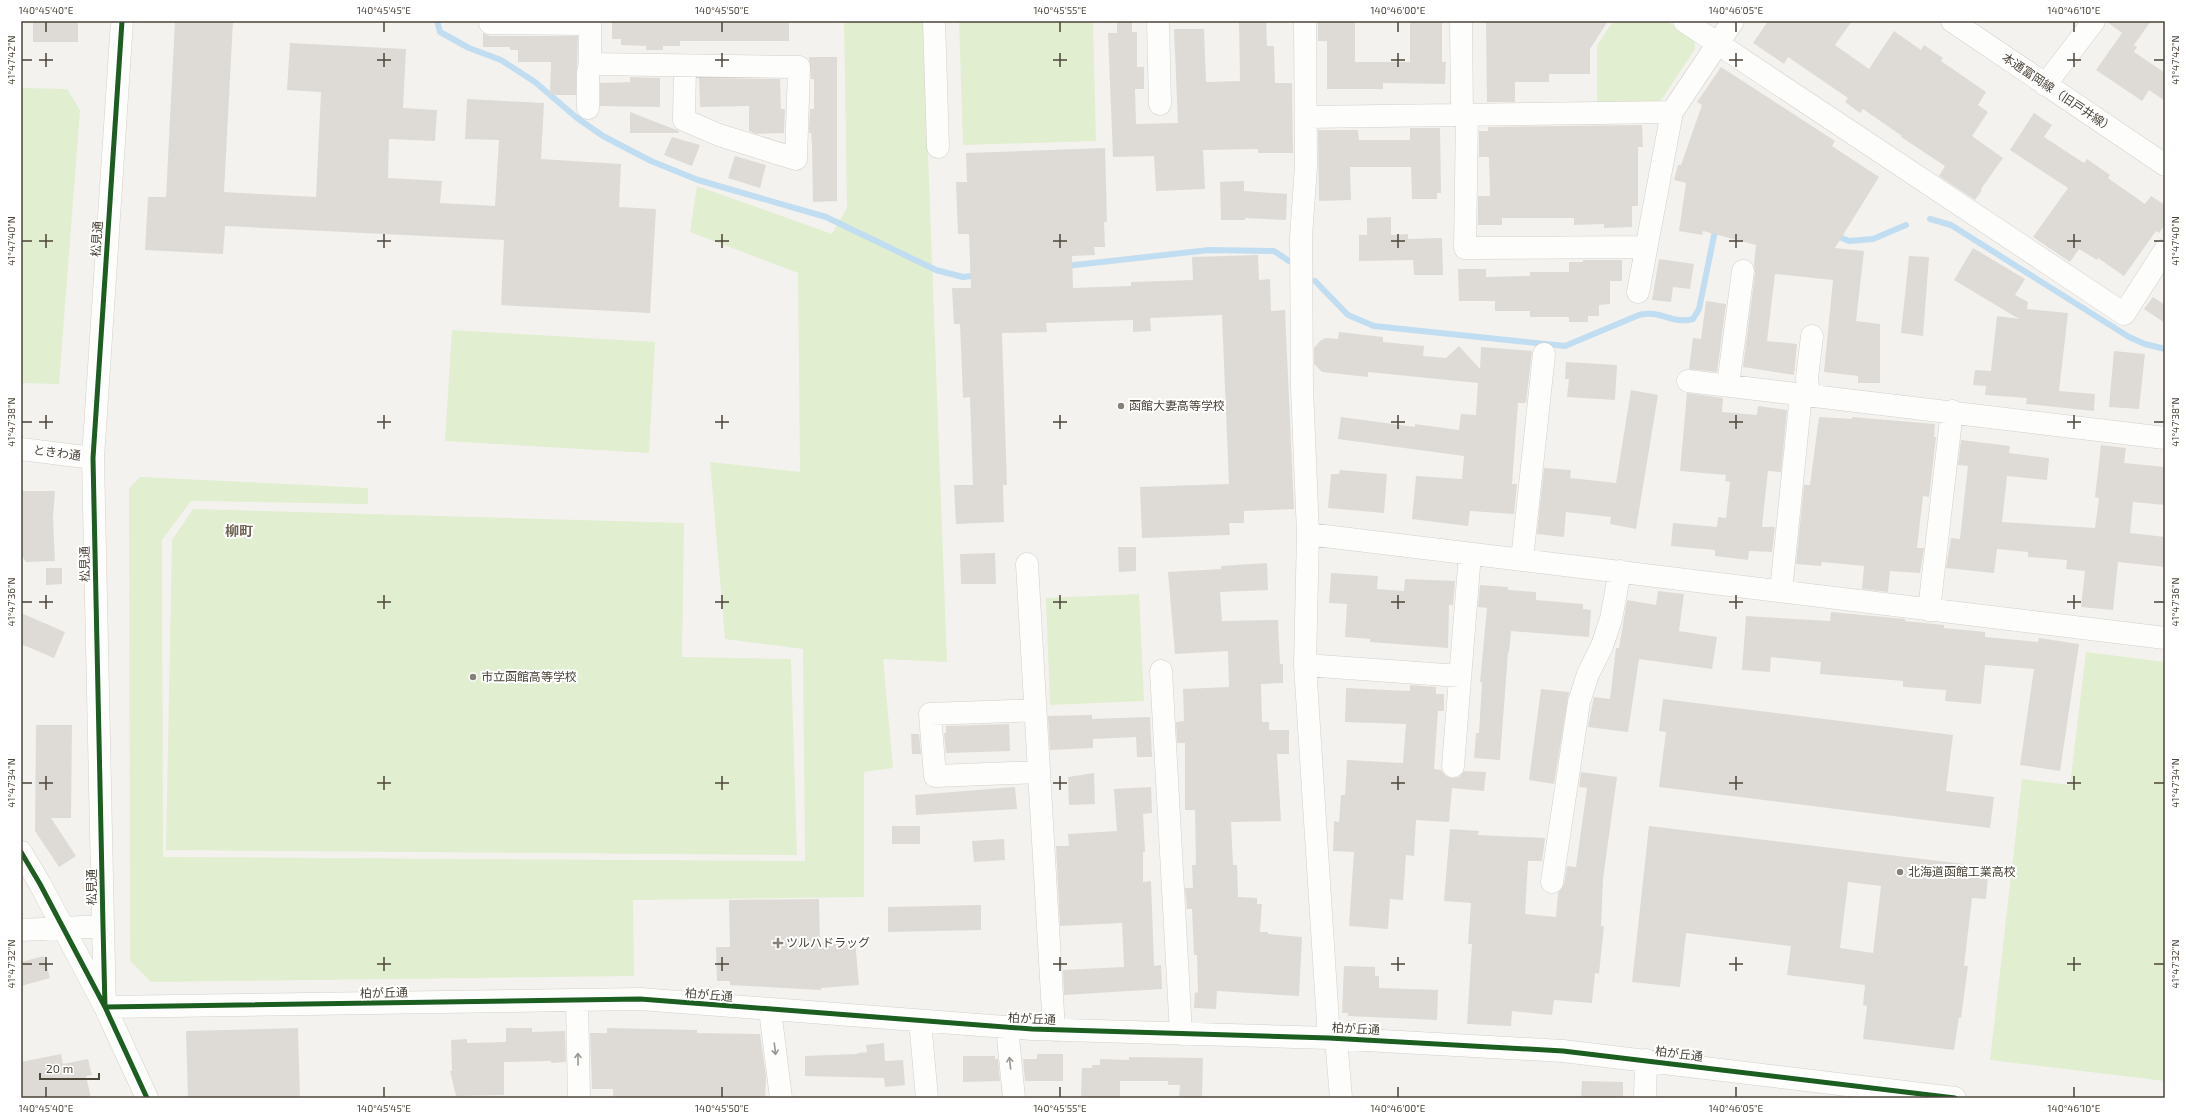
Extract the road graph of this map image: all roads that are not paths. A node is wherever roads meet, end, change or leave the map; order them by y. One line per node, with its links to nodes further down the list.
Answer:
1 (122, 21): 35 (street, 松見通)
2 (934, 21): 21 (street)
3 (1158, 21): 16 (street)
4 (1305, 21): 20 (street)
5 (1461, 21): 19 (street)
6 (1684, 21): 12 (street)
7 (1733, 21): 12 (street)
8 (1952, 21): 15 (street, 本通富岡線（旧戸井線）)
9 (2094, 21): 15 (street)
10 (590, 22): 11 (street); 13 (street)
11 (490, 23)
12 (1717, 44): 18 (street); 24 (street)
13 (590, 64): 14 (street); 17 (street)
14 (685, 66): 14 (street)
15 (2046, 84): 22 (street, 本通富岡線（旧戸井線）)
16 (1160, 104)
17 (588, 108)
18 (1672, 112): 19 (street); 23 (street)
19 (1465, 115): 20 (street); 23 (street)
20 (1306, 117): 36 (street)
21 (938, 147)
22 (2165, 165)
23 (1646, 247): 26 (street)
24 (2165, 250)
25 (1743, 271): 30 (street)
26 (1638, 292)
27 (1812, 336): 31 (street)
28 (1544, 354): 38 (street)
29 (1688, 381): 30 (street)
30 (1728, 385): 31 (street)
31 (1805, 395): 32 (street); 41 (street)
32 (1952, 411): 33 (street); 42 (street)
33 (2165, 438)
34 (21, 449): 35 (street, ときわ通)
35 (93, 458): 52 (street, 松見通)
36 (1308, 534): 37 (street); 44 (street)
37 (1470, 554): 38 (street); 46 (street)
38 (1522, 560): 40 (street)
39 (1027, 564): 47 (street)
40 (1620, 572): 41 (street); 51 (street)
41 (1781, 591): 42 (street)
42 (1929, 610): 43 (street)
43 (2165, 638)
44 (1305, 665): 46 (street); 62 (street)
45 (1161, 671): 61 (street)
46 (1460, 676): 48 (street)
47 (1035, 710): 49 (street); 49 (street)
48 (1453, 766)
49 (1039, 772): 60 (street)
50 (21, 852): 53 (street)
51 (1552, 882)
52 (102, 926): 53 (street); 56 (street, 松見通)
53 (64, 928): 54 (street); 56 (street)
54 (21, 930)
55 (577, 1001): 56 (street, 柏が丘通); 57 (street, 柏が丘通); 66 (street, one-way to 55)
56 (106, 1007): 65 (street, 松見通)
57 (770, 1010): 58 (street, 柏が丘通); 67 (street, one-way to 67)
58 (920, 1021): 59 (street, 柏が丘通); 68 (street)
59 (1007, 1028): 60 (street, 柏が丘通); 69 (street, one-way to 59)
60 (1054, 1030): 61 (street, 柏が丘通)
61 (1181, 1034): 62 (street, 柏が丘通)
62 (1332, 1038): 63 (street, 柏が丘通); 70 (street)
63 (1646, 1060): 64 (street, 柏が丘通); 71 (street)
64 (1887, 1094): 72 (street, 柏が丘通)
65 (147, 1098)
66 (579, 1098)
67 (781, 1098)
68 (927, 1098)
69 (1014, 1098)
70 (1341, 1098)
71 (1646, 1098)
72 (1955, 1098)

